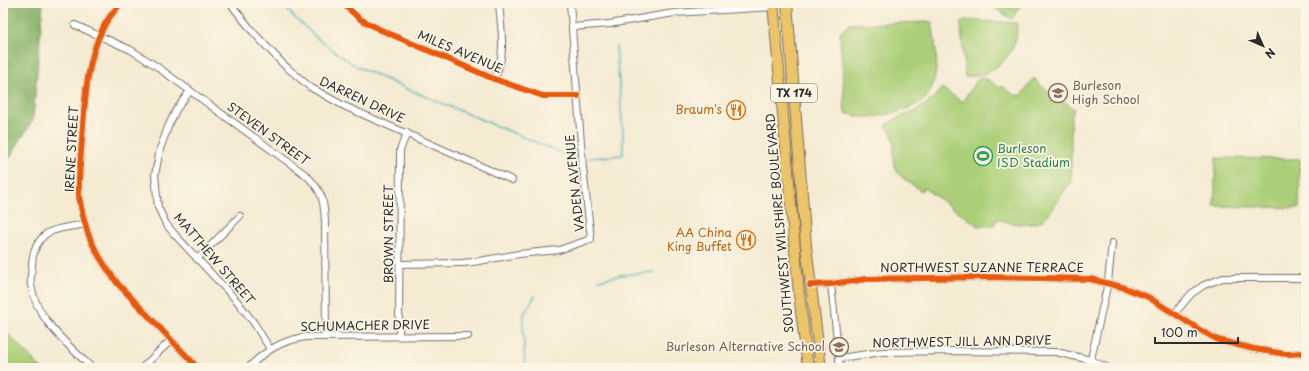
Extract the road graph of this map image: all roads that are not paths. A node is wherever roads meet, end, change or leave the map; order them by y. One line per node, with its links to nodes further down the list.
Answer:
1 (121, 3): 9 (street, IRENE STREET)
2 (230, 3): 12 (street, DARREN DRIVE)
3 (499, 3): 10 (street)
4 (570, 3): 8 (street, VADEN AVENUE)
5 (787, 3): 14 (main road, SOUTHWEST WILSHIRE BOULEVARD / TX 174)
6 (774, 5): 8 (street); 15 (main road, SOUTHWEST WILSHIRE BOULEVARD / TX 174)
7 (75, 25): 9 (street, STEVEN STREET)
8 (573, 27): 20 (street, VADEN AVENUE)
9 (100, 35): 11 (street, STEVEN STREET); 17 (street, IRENE STREET)
10 (494, 79)
11 (190, 91): 19 (street, MATTHEW STREET); 27 (street, STEVEN STREET)
12 (407, 133): 13 (street, DARREN DRIVE); 20 (street, BROWN STREET)
13 (512, 180)
14 (801, 184): 15 (main road); 24 (main road, SOUTHWEST WILSHIRE BOULEVARD / TX 174)
15 (789, 185): 25 (main road, SOUTHWEST WILSHIRE BOULEVARD / TX 174)
16 (240, 216): 19 (street)
17 (85, 224): 30 (street, IRENE STREET); 36 (street)
18 (1112, 243): 22 (street)
19 (196, 259): 31 (street, MATTHEW STREET)
20 (400, 264): 28 (street, BROWN STREET)
21 (1306, 278): 26 (street)
22 (1108, 282): 23 (street, NORTHWEST SUZANNE TERRACE); 26 (street, NORTHWEST SUZANNE TERRACE); 35 (street)
23 (831, 284): 24 (street, NORTHWEST SUZANNE TERRACE); 34 (street)
24 (810, 285): 33 (main road, SOUTHWEST WILSHIRE BOULEVARD / TX 174)
25 (800, 305): 33 (main road); 40 (main road, SOUTHWEST WILSHIRE BOULEVARD / TX 174)
26 (1175, 314): 32 (street, NORTHWEST SUZANNE TERRACE)
27 (326, 336): 28 (street, SCHUMACHER DRIVE); 31 (street, SCHUMACHER DRIVE)
28 (399, 336): 29 (street, SCHUMACHER DRIVE)
29 (468, 336)
30 (171, 340): 37 (street); 38 (street, IRENE STREET)
31 (270, 349): 39 (street, SCHUMACHER DRIVE)
32 (1306, 353)
33 (819, 354): 41 (main road, SOUTHWEST WILSHIRE BOULEVARD / TX 174)
34 (839, 358): 35 (street, NORTHWEST JILL ANN DRIVE); 42 (street)
35 (1091, 360): 43 (street); 44 (street, NORTHWEST JILL ANN DRIVE)
36 (92, 368)
37 (142, 368)
38 (198, 368)
39 (248, 368)
40 (808, 368)
41 (821, 368)
42 (840, 368)
43 (1089, 368)
44 (1108, 368)

